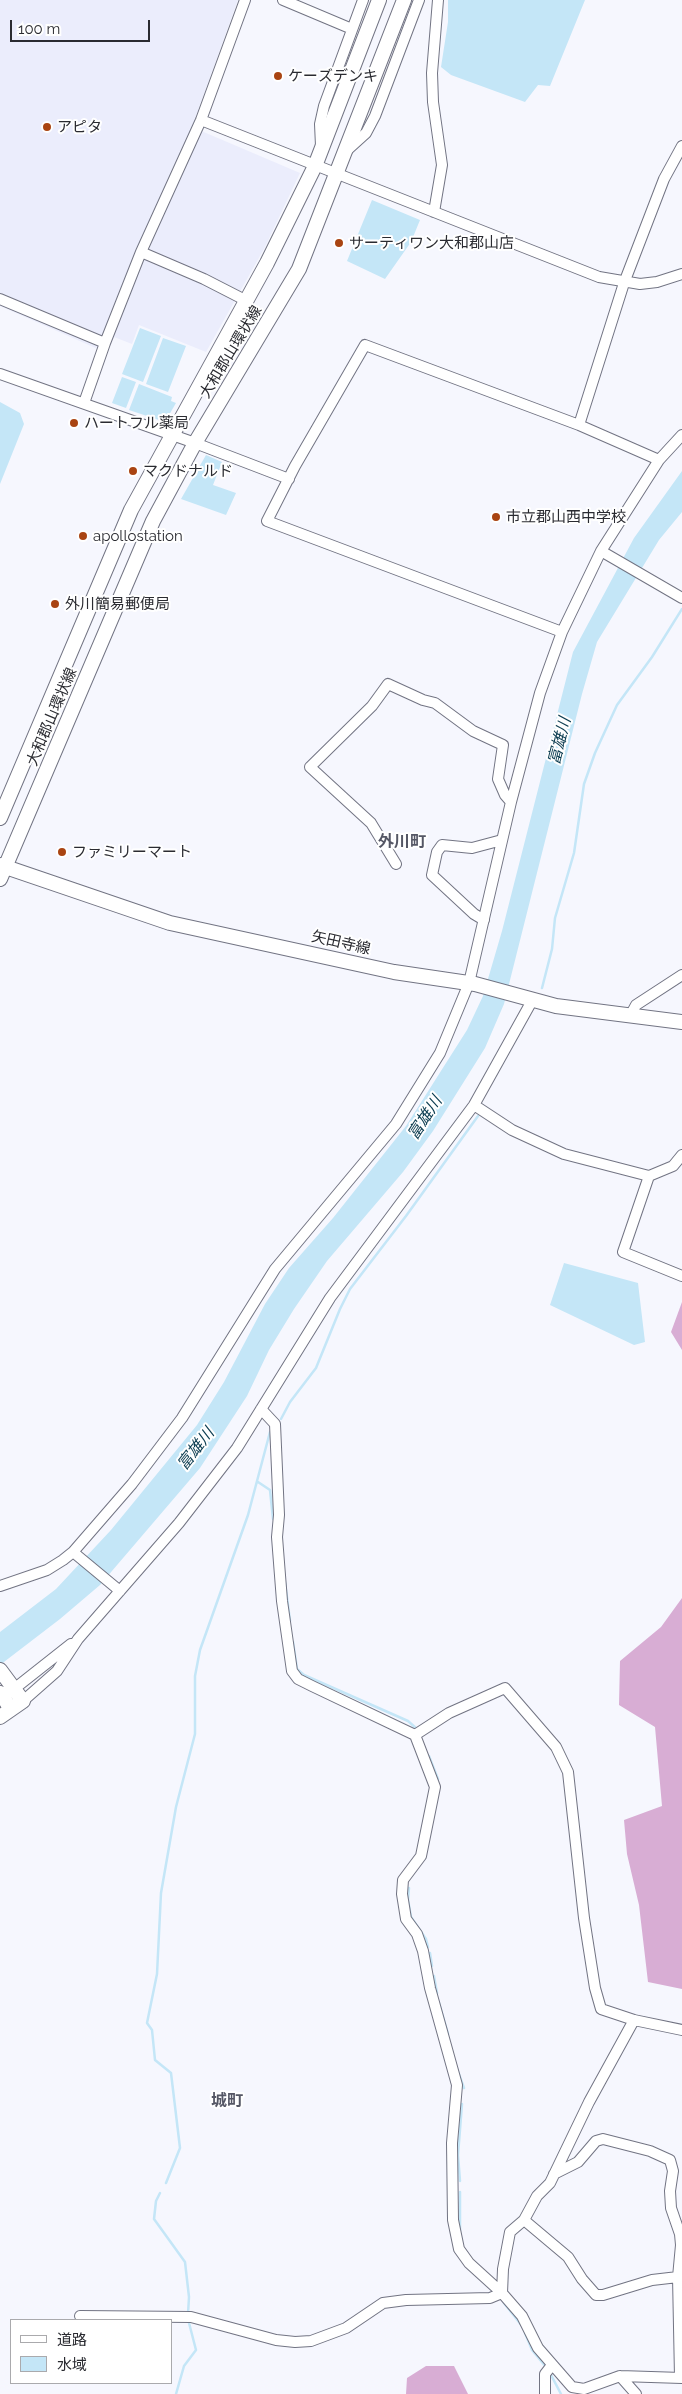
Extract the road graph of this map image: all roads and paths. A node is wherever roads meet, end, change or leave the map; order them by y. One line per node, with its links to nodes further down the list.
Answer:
1 (245, 0): 9 (street)
2 (283, 0): 8 (street)
3 (363, 0): 8 (street)
4 (378, 0): 11 (main road, 大和郡山環状線)
5 (404, 0): 12 (main road, 大和郡山環状線)
6 (419, 0): 12 (street)
7 (438, 0): 15 (street)
8 (352, 29): 11 (street)
9 (201, 120): 13 (street); 16 (street)
10 (682, 146): 18 (street)
11 (321, 149): 13 (main road, 大和郡山環状線)
12 (345, 153): 14 (main road, 大和郡山環状線)
13 (315, 166): 14 (street); 20 (main road, 大和郡山環状線)
14 (336, 174): 15 (street); 27 (main road, 大和郡山環状線)
15 (434, 212): 18 (street)
16 (142, 252): 20 (street); 21 (street)
17 (682, 274): 18 (street)
18 (624, 282): 24 (street)
19 (0, 299): 21 (street)
20 (245, 300): 25 (main road, 大和郡山環状線)
21 (105, 343): 23 (street)
22 (0, 374): 23 (street)
23 (84, 403): 25 (street)
24 (579, 425): 28 (street); 29 (street)
25 (173, 435): 27 (street); 34 (main road, 大和郡山環状線)
26 (682, 435): 28 (street)
27 (195, 443): 29 (street); 37 (main road, 大和郡山環状線)
28 (659, 460): 30 (street)
29 (289, 480): 32 (street)
30 (601, 551): 31 (street); 32 (street)
31 (682, 598)
32 (562, 632): 33 (street)
33 (511, 802): 35 (street); 36 (street)
34 (0, 818)
35 (502, 840): 38 (street); 38 (street)
36 (396, 864)
37 (2, 870): 40 (main road, 矢田寺線)
38 (484, 920): 40 (street)
39 (682, 975): 42 (street)
40 (472, 983): 41 (main road, 矢田寺線); 49 (street)
41 (527, 997): 42 (main road, 矢田寺線); 44 (street)
42 (630, 1016): 43 (main road, 矢田寺線)
43 (682, 1022)
44 (474, 1105): 46 (street); 48 (street)
45 (682, 1155): 46 (street)
46 (649, 1176): 47 (street)
47 (682, 1276)
48 (261, 1409): 51 (street); 57 (street)
49 (73, 1552): 50 (street); 51 (street)
50 (0, 1586)
51 (120, 1591): 52 (street)
52 (78, 1639): 54 (street); 55 (street)
53 (2, 1673): 54 (main road)
54 (4, 1695): 55 (main road); 56 (main road)
55 (23, 1701): 56 (main road)
56 (6, 1713)
57 (415, 1735): 58 (street); 64 (street)
58 (634, 2020): 59 (street); 60 (street)
59 (682, 2030)
60 (554, 2174): 61 (street); 62 (street)
61 (524, 2220): 63 (street); 64 (street)
62 (681, 2254): 63 (street)
63 (678, 2277): 68 (street)
64 (502, 2293): 65 (street); 66 (street)
65 (80, 2316)
66 (549, 2368): 67 (street); 69 (street)
67 (620, 2376): 68 (street); 70 (street)
68 (681, 2378)
69 (545, 2394)
70 (636, 2394)

